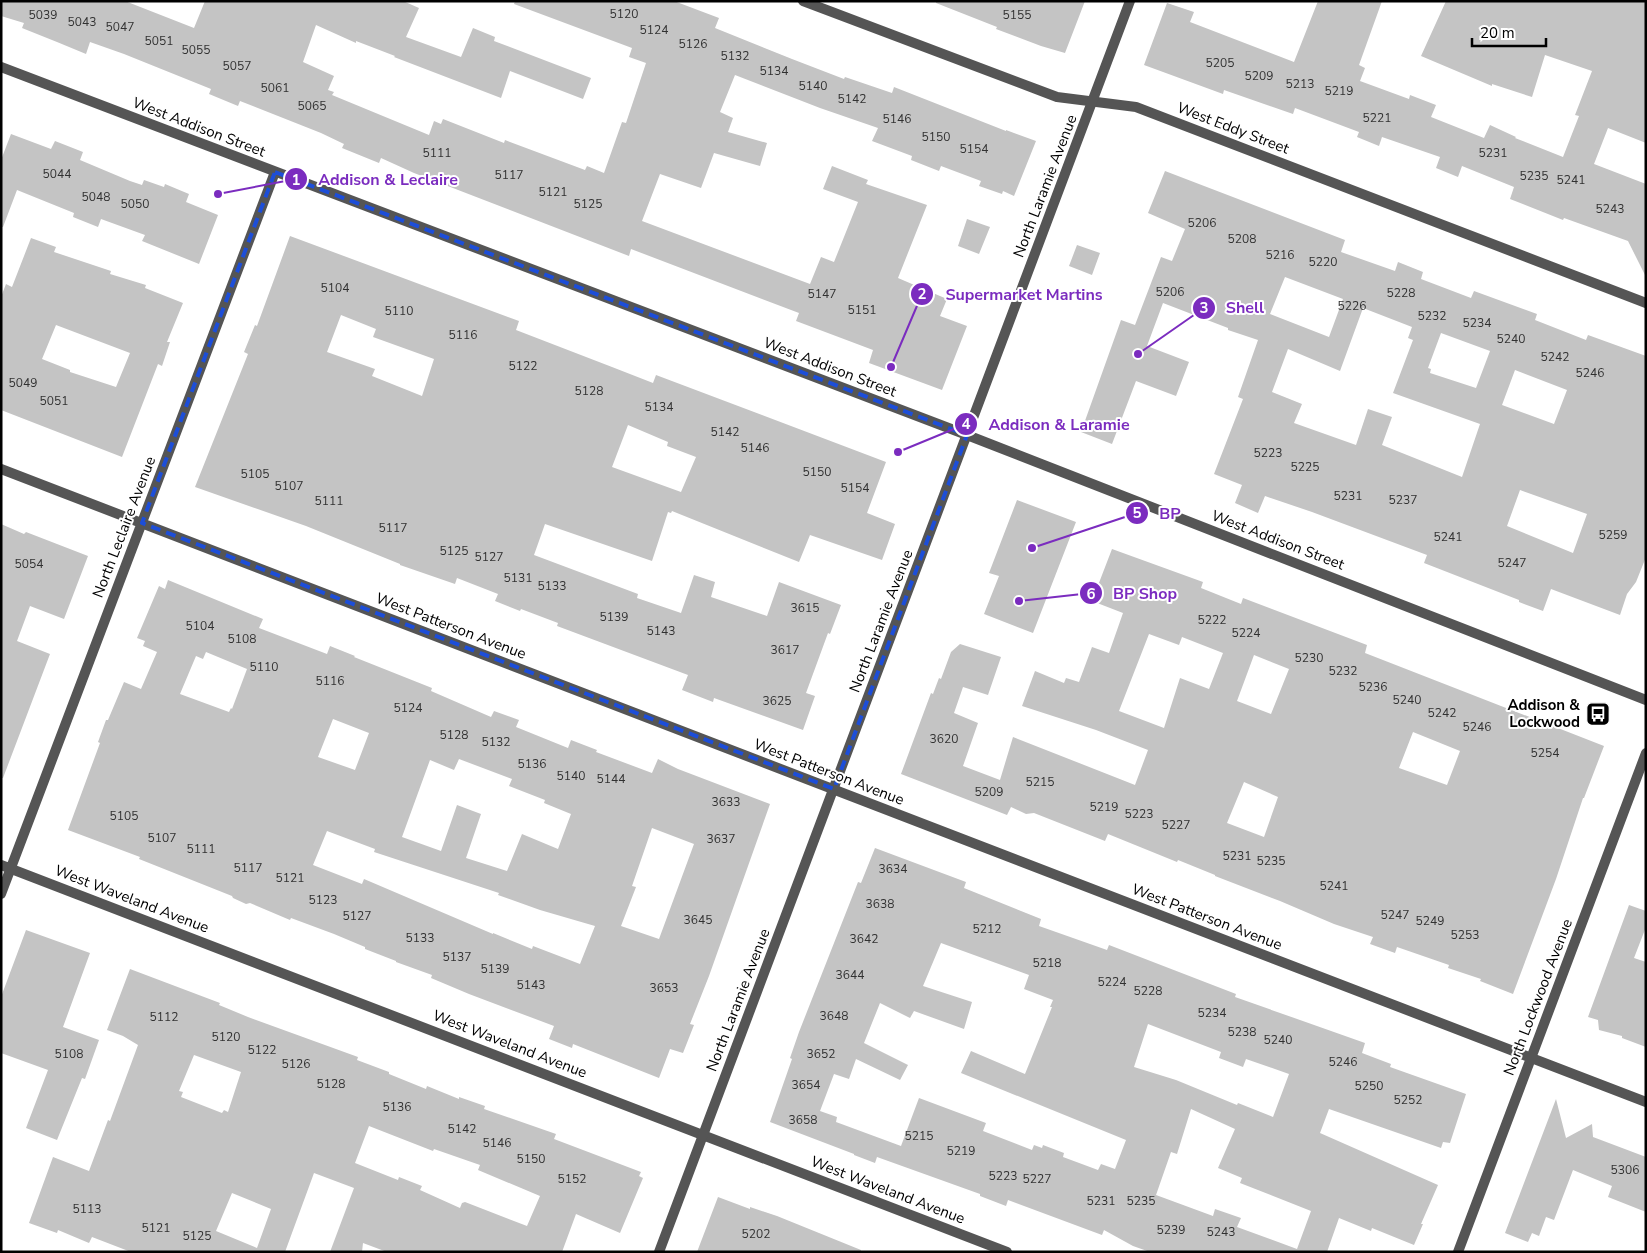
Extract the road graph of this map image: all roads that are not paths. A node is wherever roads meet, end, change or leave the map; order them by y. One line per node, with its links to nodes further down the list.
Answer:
1 (803, 1): 4 (street, West Eddy Street)
2 (1130, 1): 4 (street, North Laramie Avenue)
3 (1, 68): 5 (street, West Addison Street)
4 (1093, 101): 6 (street, West Eddy Street); 7 (street, North Laramie Avenue)
5 (276, 172): 7 (street, West Addison Street); 9 (street, North Leclaire Avenue)
6 (1646, 303)
7 (967, 435): 10 (street, West Addison Street); 12 (street, North Laramie Avenue)
8 (1, 468): 9 (street, West Patterson Avenue)
9 (142, 523): 12 (street, West Patterson Avenue); 13 (street, North Leclaire Avenue)
10 (1646, 700)
11 (1646, 753): 15 (street, North Lockwood Avenue)
12 (834, 789): 15 (street, West Patterson Avenue); 17 (street, North Laramie Avenue)
13 (6, 866): 14 (street, North Leclaire Avenue); 17 (street, West Waveland Avenue)
14 (1, 894)
15 (1531, 1058): 16 (street, West Patterson Avenue); 20 (street, North Lockwood Avenue)
16 (1646, 1102)
17 (704, 1135): 18 (street, North Laramie Avenue); 19 (street, West Waveland Avenue)
18 (660, 1252)
19 (1007, 1252)
20 (1458, 1252)

